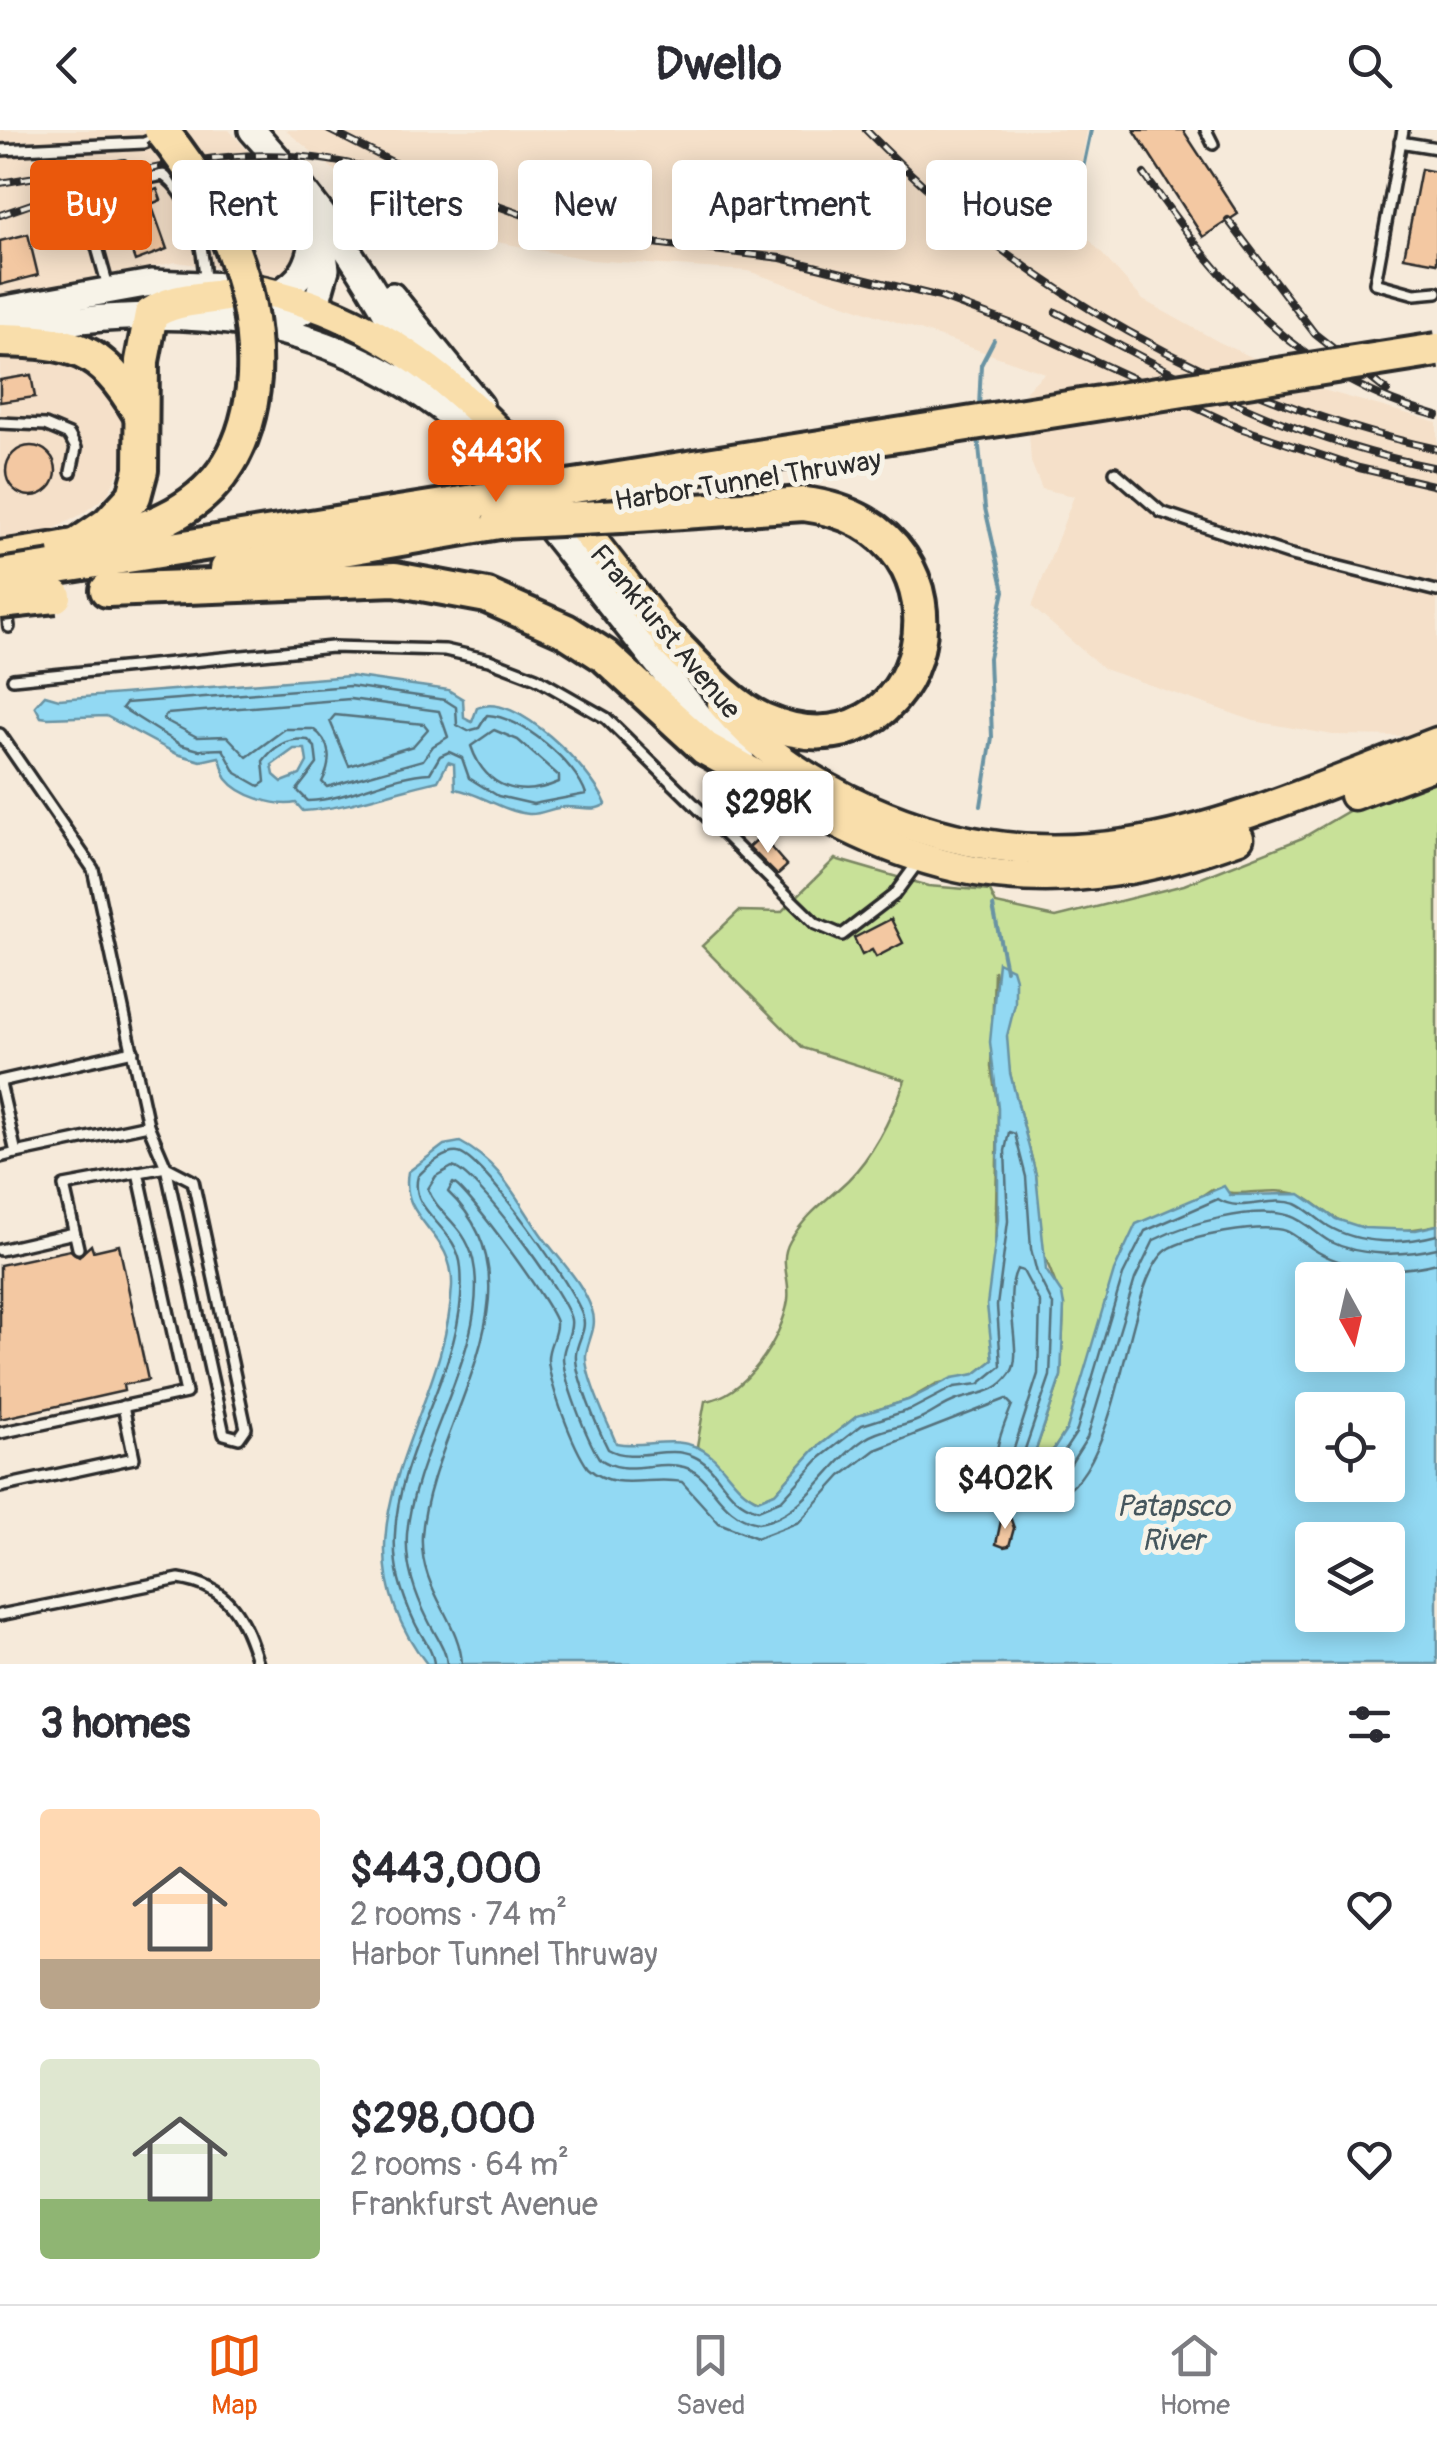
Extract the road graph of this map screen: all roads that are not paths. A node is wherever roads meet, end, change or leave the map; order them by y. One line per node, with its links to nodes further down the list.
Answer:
1 (161, 130): 32 (highway, bridge)
2 (176, 130): 9 (lane)
3 (252, 130): 10 (main road)
4 (1206, 130): 7 (lane)
5 (1402, 130): 6 (lane)
6 (1400, 142): 8 (lane); 13 (lane)
7 (1212, 144)
8 (1437, 148)
9 (0, 150)
10 (316, 210): 14 (main road); 15 (main road); 20 (main road); 25 (main road)
11 (206, 283): 12 (main road, Frankfurst Avenue); 12 (lane); 14 (main road, Frankfurst Avenue)
12 (109, 290): 16 (main road, Frankfurst Avenue)
13 (1437, 292)
14 (256, 301): 15 (main road, Frankfurst Avenue); 15 (main road); 17 (highway); 25 (main road, Frankfurst Avenue)
15 (316, 304): 20 (main road, Frankfurst Avenue)
16 (0, 310)
17 (151, 314): 18 (main road); 23 (highway)
18 (0, 332)
19 (0, 340): 23 (highway)
20 (406, 350): 25 (main road, Frankfurst Avenue)
21 (1437, 350): 26 (highway, Harbor Tunnel Thruway, bridge)
22 (1437, 370): 26 (highway, Harbor Tunnel Thruway)
23 (139, 412): 32 (highway)
24 (0, 423): 27 (lane)
25 (483, 428): 37 (main road, Frankfurst Avenue); 42 (main road, Frankfurst Avenue)
26 (828, 457): 29 (highway, Harbor Tunnel Thruway)
27 (71, 472)
28 (1116, 472): 35 (lane)
29 (609, 501): 30 (highway, bridge); 37 (highway)
30 (490, 511): 32 (highway); 34 (highway)
31 (0, 560): 32 (highway); 36 (lane)
32 (58, 565): 33 (highway, bridge); 34 (highway); 36 (highway, bridge)
33 (0, 576)
34 (106, 590): 42 (highway)
35 (1437, 591)
36 (5, 615)
37 (670, 640): 43 (main road, Frankfurst Avenue)
38 (12, 680): 45 (lane)
39 (0, 734): 46 (lane)
40 (1437, 742): 44 (main road, Frankfurst Avenue)
41 (1437, 764): 45 (main road, Frankfurst Avenue)
42 (771, 784): 45 (main road, Frankfurst Avenue)
43 (884, 816): 44 (main road, Frankfurst Avenue); 45 (main road)
44 (1096, 848): 45 (main road)
45 (919, 861)
46 (133, 1051): 47 (lane); 48 (lane)
47 (0, 1082): 49 (lane)
48 (148, 1125): 49 (lane); 51 (lane)
49 (16, 1153): 50 (lane)
50 (0, 1157)
51 (166, 1167): 51 (lane); 52 (lane)
52 (138, 1172): 53 (lane); 56 (lane)
53 (74, 1233): 54 (lane); 55 (lane)
54 (78, 1248)
55 (0, 1250)
56 (123, 1406): 57 (lane); 58 (lane)
57 (0, 1433)
58 (0, 1487)
59 (0, 1615): 60 (lane)
60 (258, 1664)

